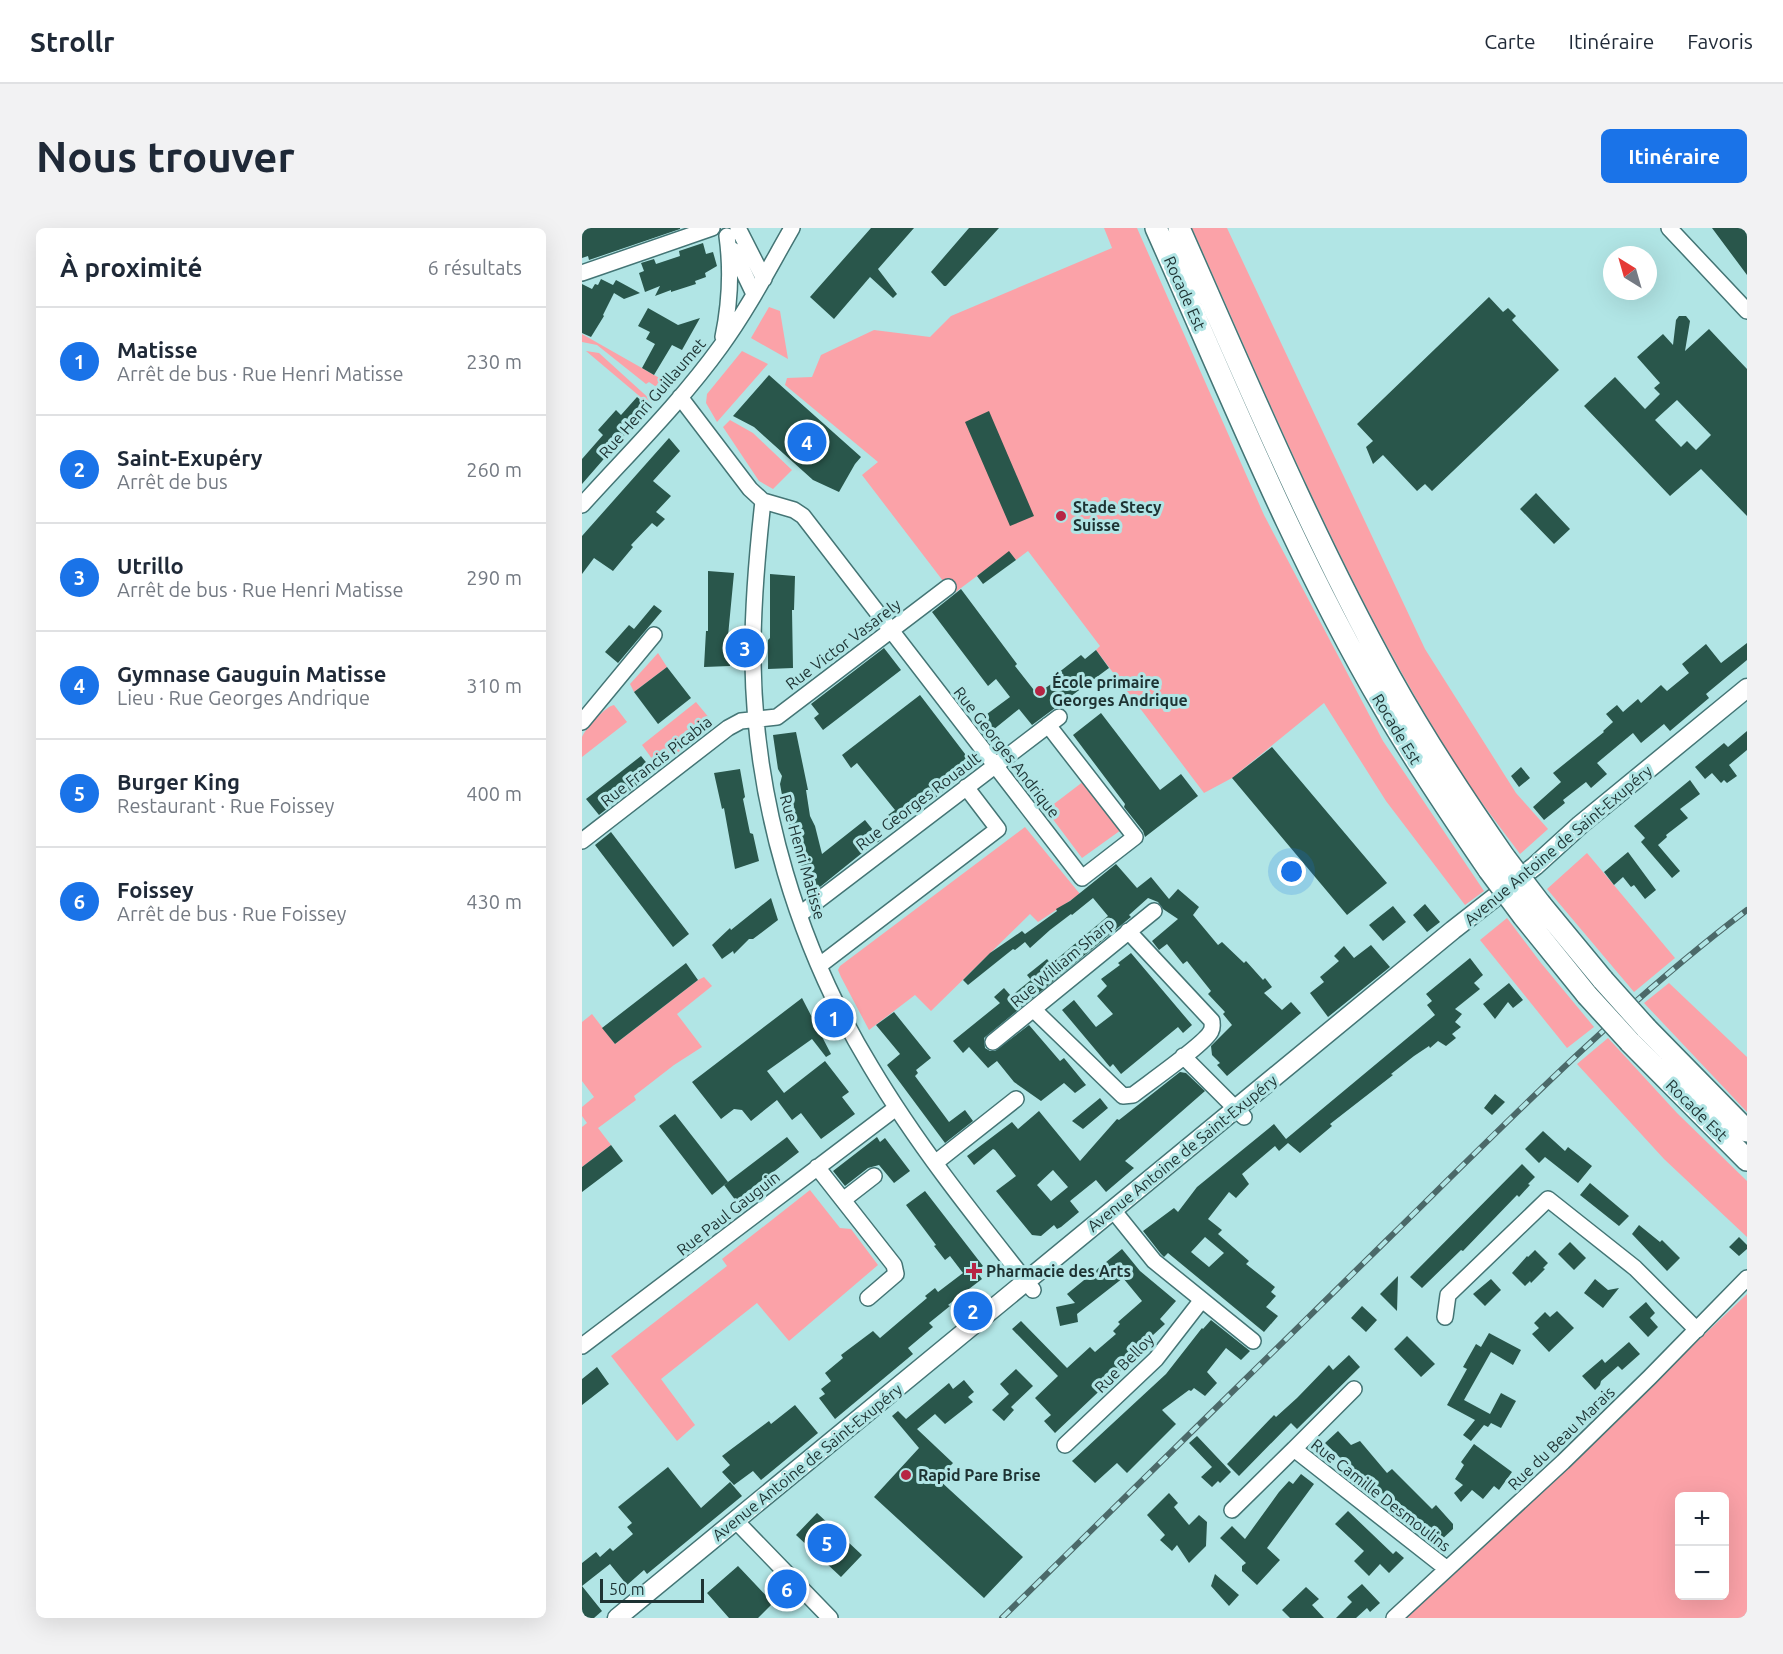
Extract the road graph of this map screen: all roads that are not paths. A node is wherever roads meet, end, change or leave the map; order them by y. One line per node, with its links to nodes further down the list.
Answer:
1 (712, 228): 7 (street)
2 (792, 228): 8 (street, Rue Henri Guillaumet)
3 (1156, 228): 26 (highway, Rocade Est)
4 (1179, 228): 26 (highway, Rocade Est)
5 (1669, 228): 10 (street)
6 (730, 231): 8 (street); 9 (street); 11 (street)
7 (582, 273)
8 (764, 279): 9 (street, Rue Henri Guillaumet)
9 (754, 294): 11 (street, Rue Henri Guillaumet)
10 (1747, 311)
11 (721, 346): 12 (street, Rue Henri Guillaumet)
12 (680, 397): 13 (street); 14 (street, Rue Henri Guillaumet)
13 (763, 501): 16 (street, Rue Georges Andrique); 20 (street, Rue Henri Matisse)
14 (582, 505)
15 (948, 587): 16 (street, Rue Victor Vasarely)
16 (891, 630): 20 (street, Rue Victor Vasarely); 23 (street, Rue Georges Andrique)
17 (654, 635): 22 (street)
18 (1747, 688): 37 (main road, Avenue Antoine de Saint-Exupéry)
19 (1747, 703): 37 (main road, Avenue Antoine de Saint-Exupéry)
20 (756, 720): 25 (street, Rue Francis Picabia); 29 (street, Rue Henri Matisse)
21 (1054, 721): 23 (street, Rue Georges Rouault); 23 (street, Rue Georges Andrique)
22 (582, 722)
23 (996, 765): 24 (street, Rue Georges Rouault)
24 (966, 787): 29 (street, Rue Georges Rouault); 31 (street)
25 (582, 841)
26 (1497, 864): 28 (highway, Rocade Est, bridge)
27 (1154, 911): 30 (street, Rue William Sharp)
28 (1532, 911): 38 (highway, Rocade Est, bridge); 39 (highway, Rocade Est, bridge)
29 (799, 915): 31 (street, Rue Henri Matisse)
30 (1128, 931): 32 (street, Rue William Sharp); 34 (street)
31 (820, 965): 36 (street, Rue Henri Matisse)
32 (1034, 1010): 33 (street, Rue William Sharp); 34 (street)
33 (993, 1042)
34 (1183, 1056): 37 (street)
35 (1016, 1099): 40 (street)
36 (896, 1108): 40 (street, Rue Henri Matisse); 41 (street, Rue Paul Gauguin)
37 (1240, 1113): 44 (main road, Avenue Antoine de Saint-Exupéry)
38 (1747, 1131)
39 (1747, 1160)
40 (935, 1163): 46 (street, Rue Henri Matisse)
41 (818, 1167): 43 (street); 52 (street, Rue Paul Gauguin)
42 (874, 1176): 43 (street)
43 (843, 1200): 47 (street)
44 (1117, 1214): 46 (main road, Avenue Antoine de Saint-Exupéry); 48 (street)
45 (1747, 1278): 50 (street, Rue du Beau Marais)
46 (1030, 1285): 57 (main road, Avenue Antoine de Saint-Exupéry)
47 (868, 1298)
48 (1201, 1300): 51 (street); 54 (street, Rue Belloy)
49 (1444, 1317): 50 (street)
50 (1697, 1329): 58 (street, Rue du Beau Marais)
51 (1253, 1341)
52 (582, 1346)
53 (1354, 1389): 55 (street, Rue Camille Desmoulins)
54 (1065, 1445)
55 (1294, 1449): 56 (street, Rue Camille Desmoulins); 58 (street, Rue Camille Desmoulins)
56 (1232, 1510)
57 (739, 1524): 59 (main road, Avenue Antoine de Saint-Exupéry); 60 (main road, Avenue Antoine de Saint-Exupéry); 61 (street)
58 (1447, 1569): 62 (street, Rue du Beau Marais)
59 (617, 1618)
60 (636, 1618)
61 (830, 1618)
62 (1394, 1618)

